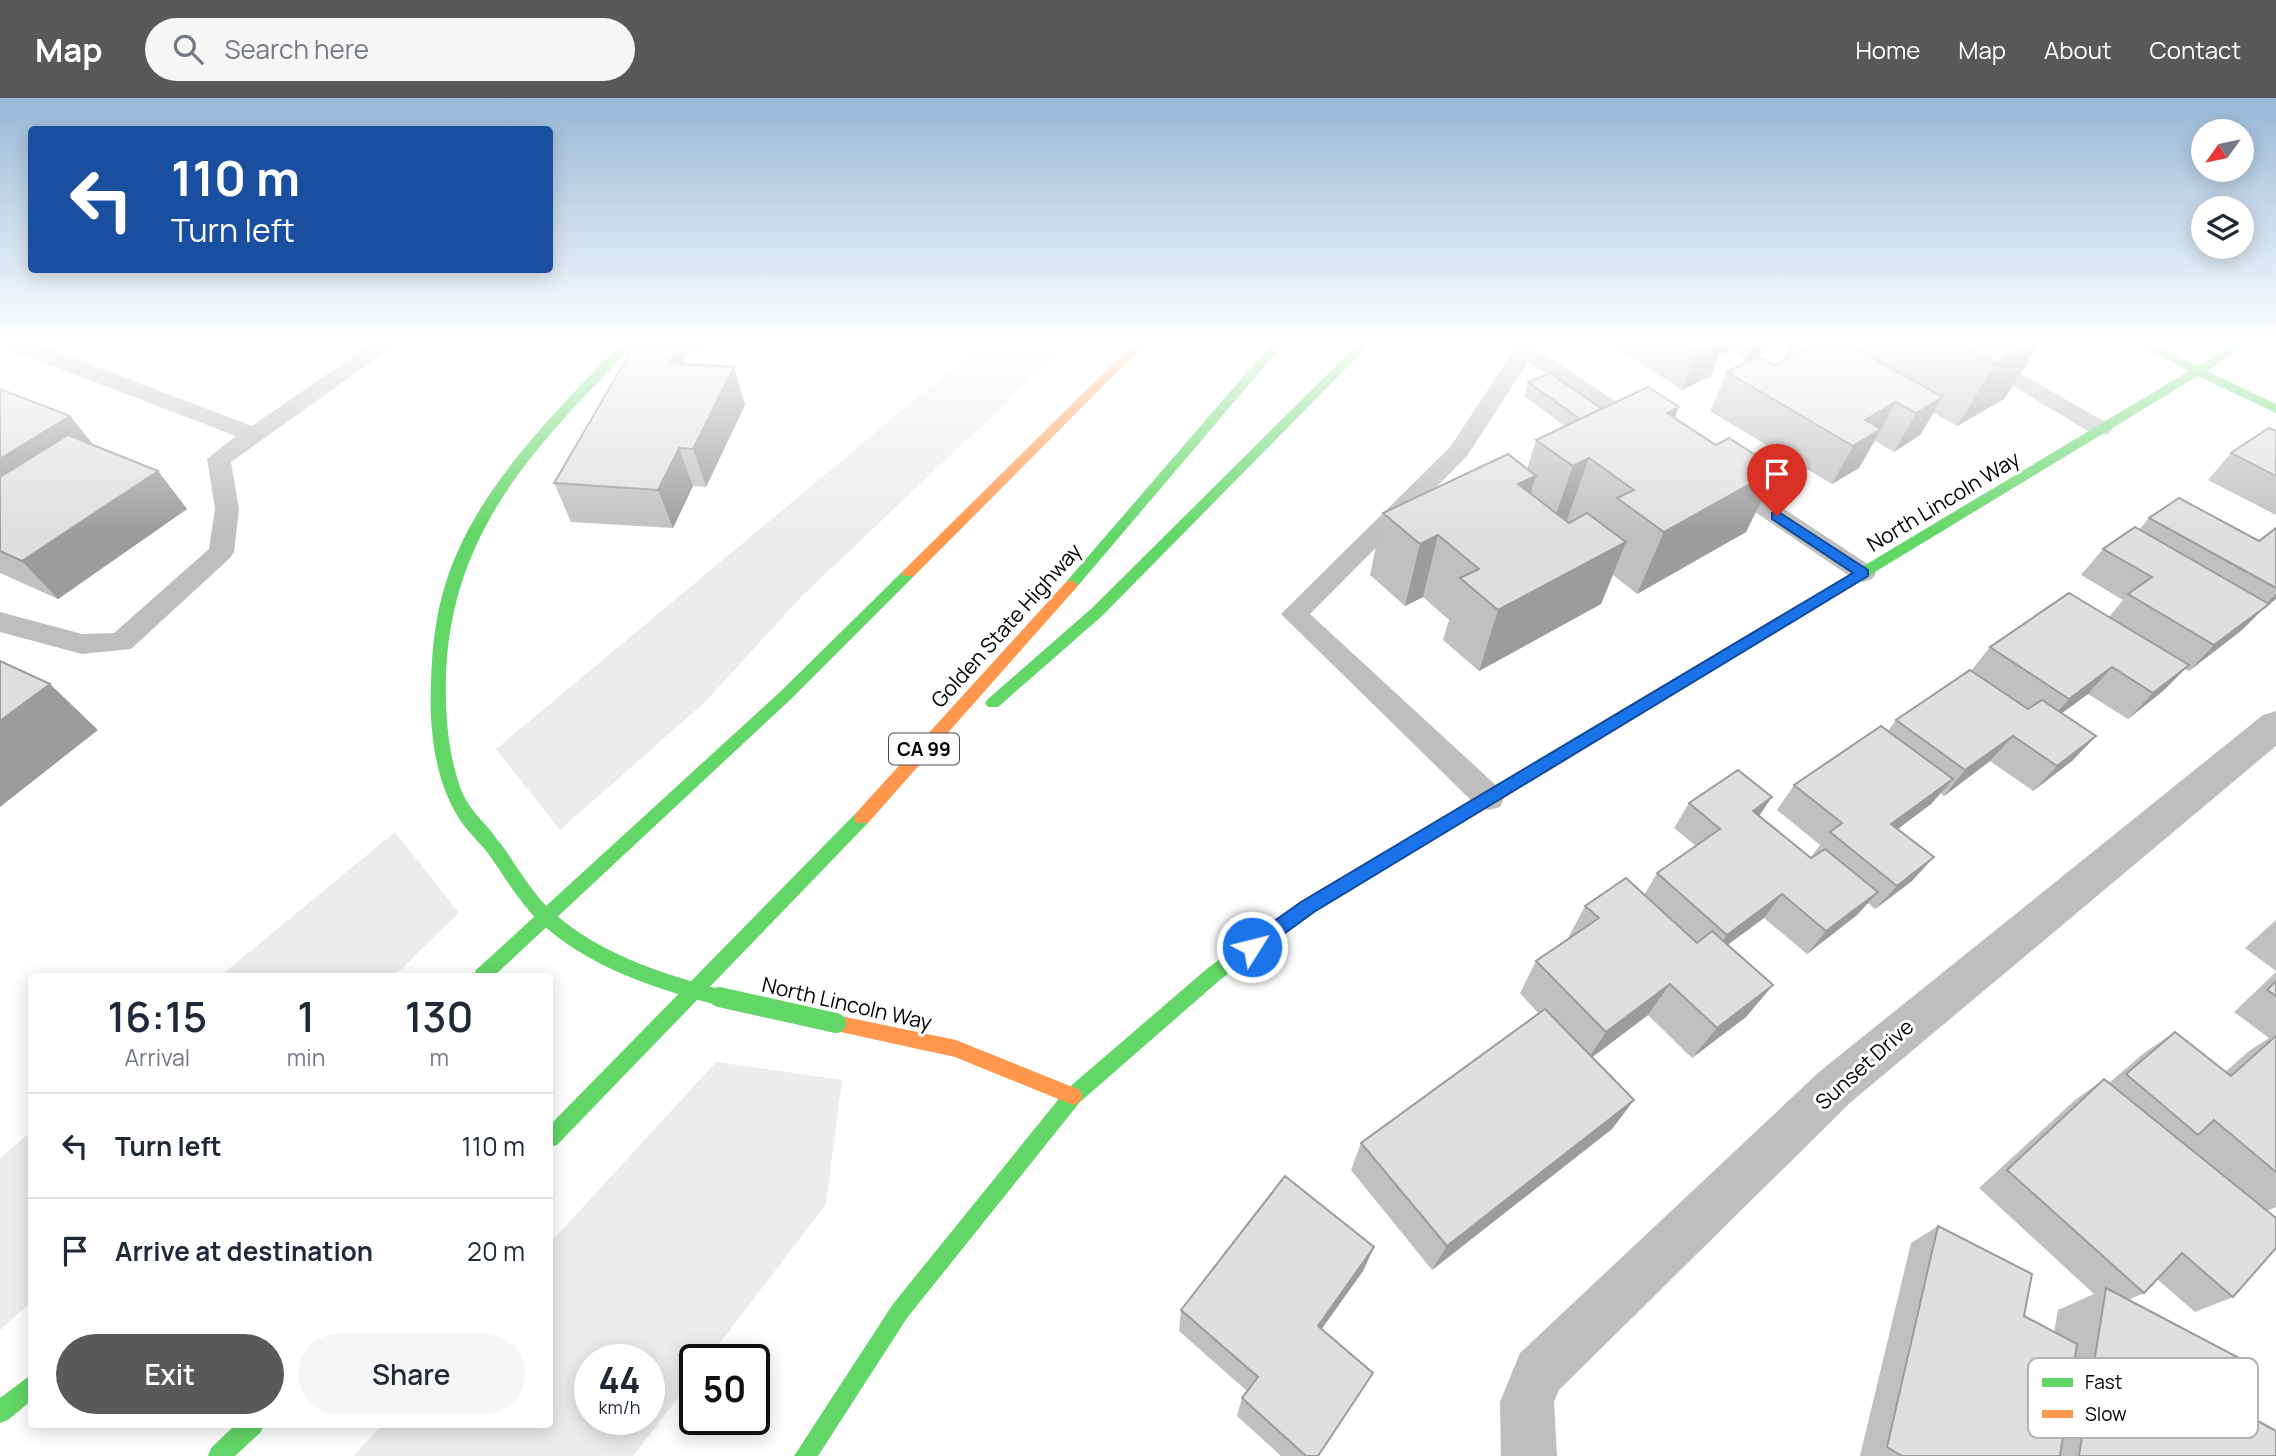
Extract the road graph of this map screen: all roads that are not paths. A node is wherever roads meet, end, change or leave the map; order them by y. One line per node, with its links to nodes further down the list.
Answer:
1 (177, 405): 12 (lane)
2 (298, 405): 12 (lane)
3 (572, 405): 21 (main road, North Lincoln Way, bridge)
4 (1078, 405): 20 (main road)
5 (1225, 405): 19 (main road, Golden State Highway / CA 99)
6 (1304, 405): 19 (main road)
7 (1489, 405): 18 (lane)
8 (1612, 405): 13 (lane)
9 (2060, 405): 11 (lane)
10 (2141, 405): 11 (main road, North Lincoln Way)
11 (2101, 429): 15 (main road, North Lincoln Way)
12 (255, 435): 16 (lane)
13 (1658, 437)
14 (1704, 467): 15 (lane)
15 (1863, 573): 18 (main road, North Lincoln Way)
16 (0, 622)
17 (2276, 725): 28 (street, Sunset Drive)
18 (1489, 798): 21 (main road, North Lincoln Way)
19 (858, 822): 22 (main road, Golden State Highway / CA 99)
20 (485, 973)
21 (1073, 1096): 27 (main road, North Lincoln Way)
22 (553, 1135)
23 (28, 1388): 24 (main road)
24 (0, 1412)
25 (249, 1428): 26 (main road)
26 (219, 1456)
27 (805, 1456)
28 (1529, 1456)

